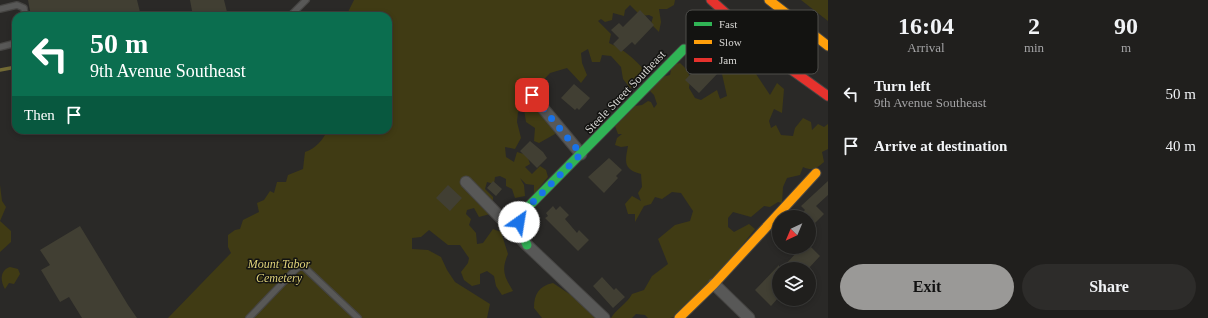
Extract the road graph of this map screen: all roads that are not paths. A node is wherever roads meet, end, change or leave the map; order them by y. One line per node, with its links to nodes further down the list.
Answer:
1 (306, 0): 8 (lane)
2 (711, 0): 5 (main road)
3 (769, 0): 6 (main road)
4 (0, 9): 7 (lane)
5 (722, 10)
6 (782, 10)
7 (24, 12)
8 (294, 12)
9 (818, 38): 11 (main road)
10 (12, 44): 12 (lane)
11 (828, 46)
12 (0, 47)
13 (684, 49): 17 (main road, Steele Street Southeast)
14 (797, 74): 16 (main road)
15 (532, 95): 17 (street)
16 (828, 96)
17 (581, 154): 20 (main road, Steele Street Southeast)
18 (816, 173): 21 (main road)
19 (466, 182): 20 (street)
20 (527, 245): 24 (street)
21 (714, 284): 25 (main road); 26 (street)
22 (249, 318): 23 (lane)
23 (358, 318)
24 (604, 318)
25 (679, 318)
26 (749, 318)

